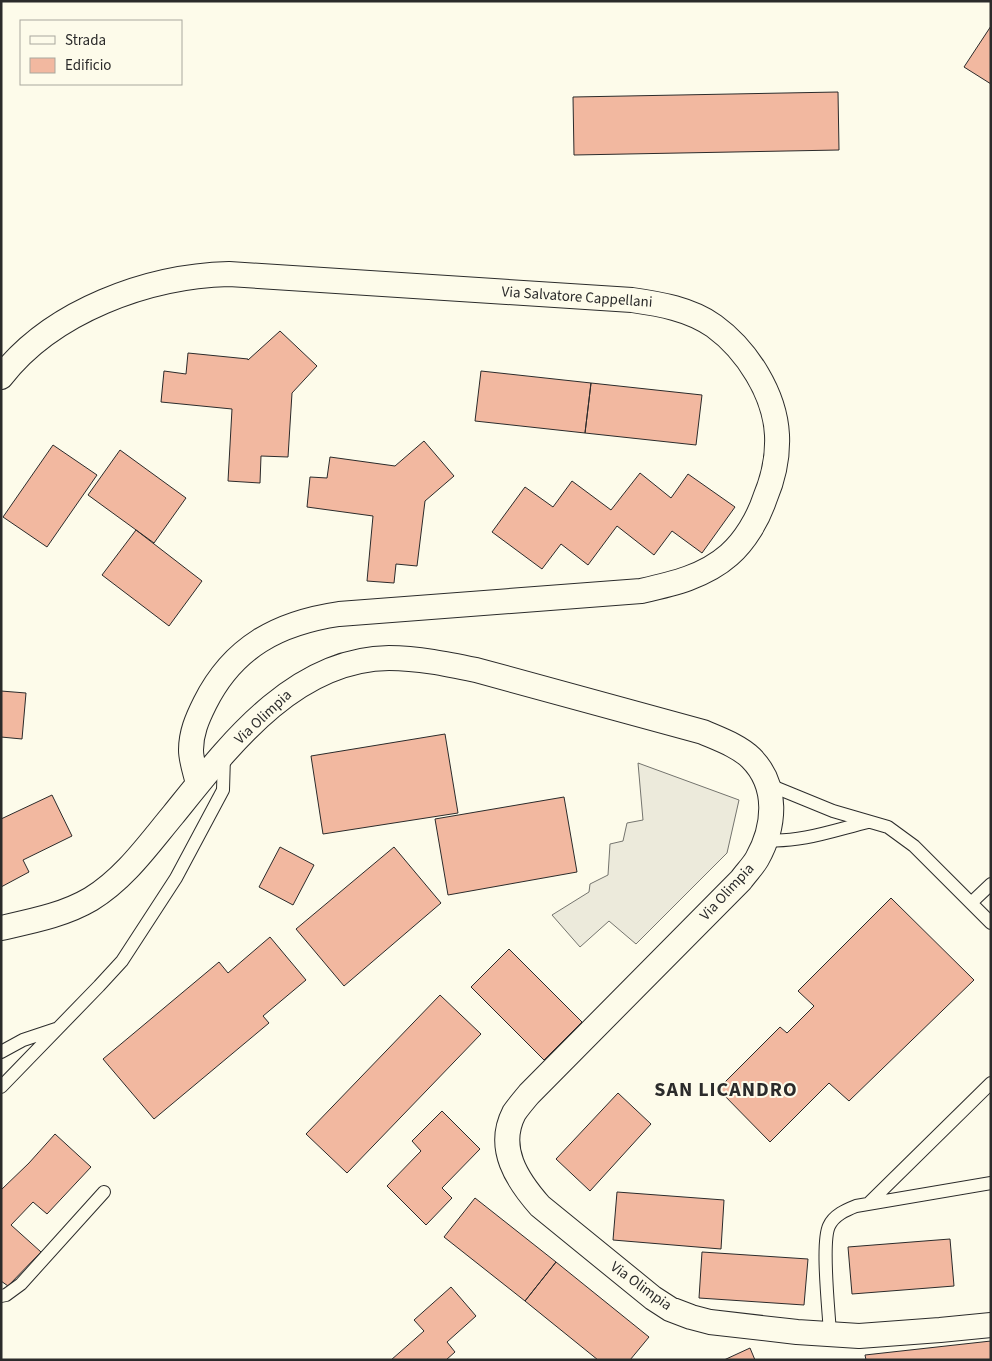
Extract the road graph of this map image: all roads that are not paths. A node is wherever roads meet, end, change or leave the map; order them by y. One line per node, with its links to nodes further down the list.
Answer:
1 (1, 377): 3 (street, Via Salvatore Cappellani)
2 (224, 754): 3 (street, Via Olimpia); 4 (street, Via Olimpia); 11 (lane)
3 (198, 784): 10 (street, Via Olimpia)
4 (767, 784): 5 (lane); 6 (street, Via Olimpia)
5 (868, 822): 6 (lane); 8 (lane)
6 (766, 840): 20 (street, Via Olimpia)
7 (991, 884): 8 (lane)
8 (971, 903): 9 (lane)
9 (991, 923)
10 (1, 928)
11 (58, 1028): 12 (lane); 14 (lane)
12 (1, 1052)
13 (991, 1083): 17 (lane)
14 (1, 1087)
15 (991, 1184): 17 (lane)
16 (104, 1192): 18 (lane)
17 (869, 1203): 20 (lane)
18 (1, 1296)
19 (991, 1325): 20 (street, Via Olimpia)
20 (830, 1334)

